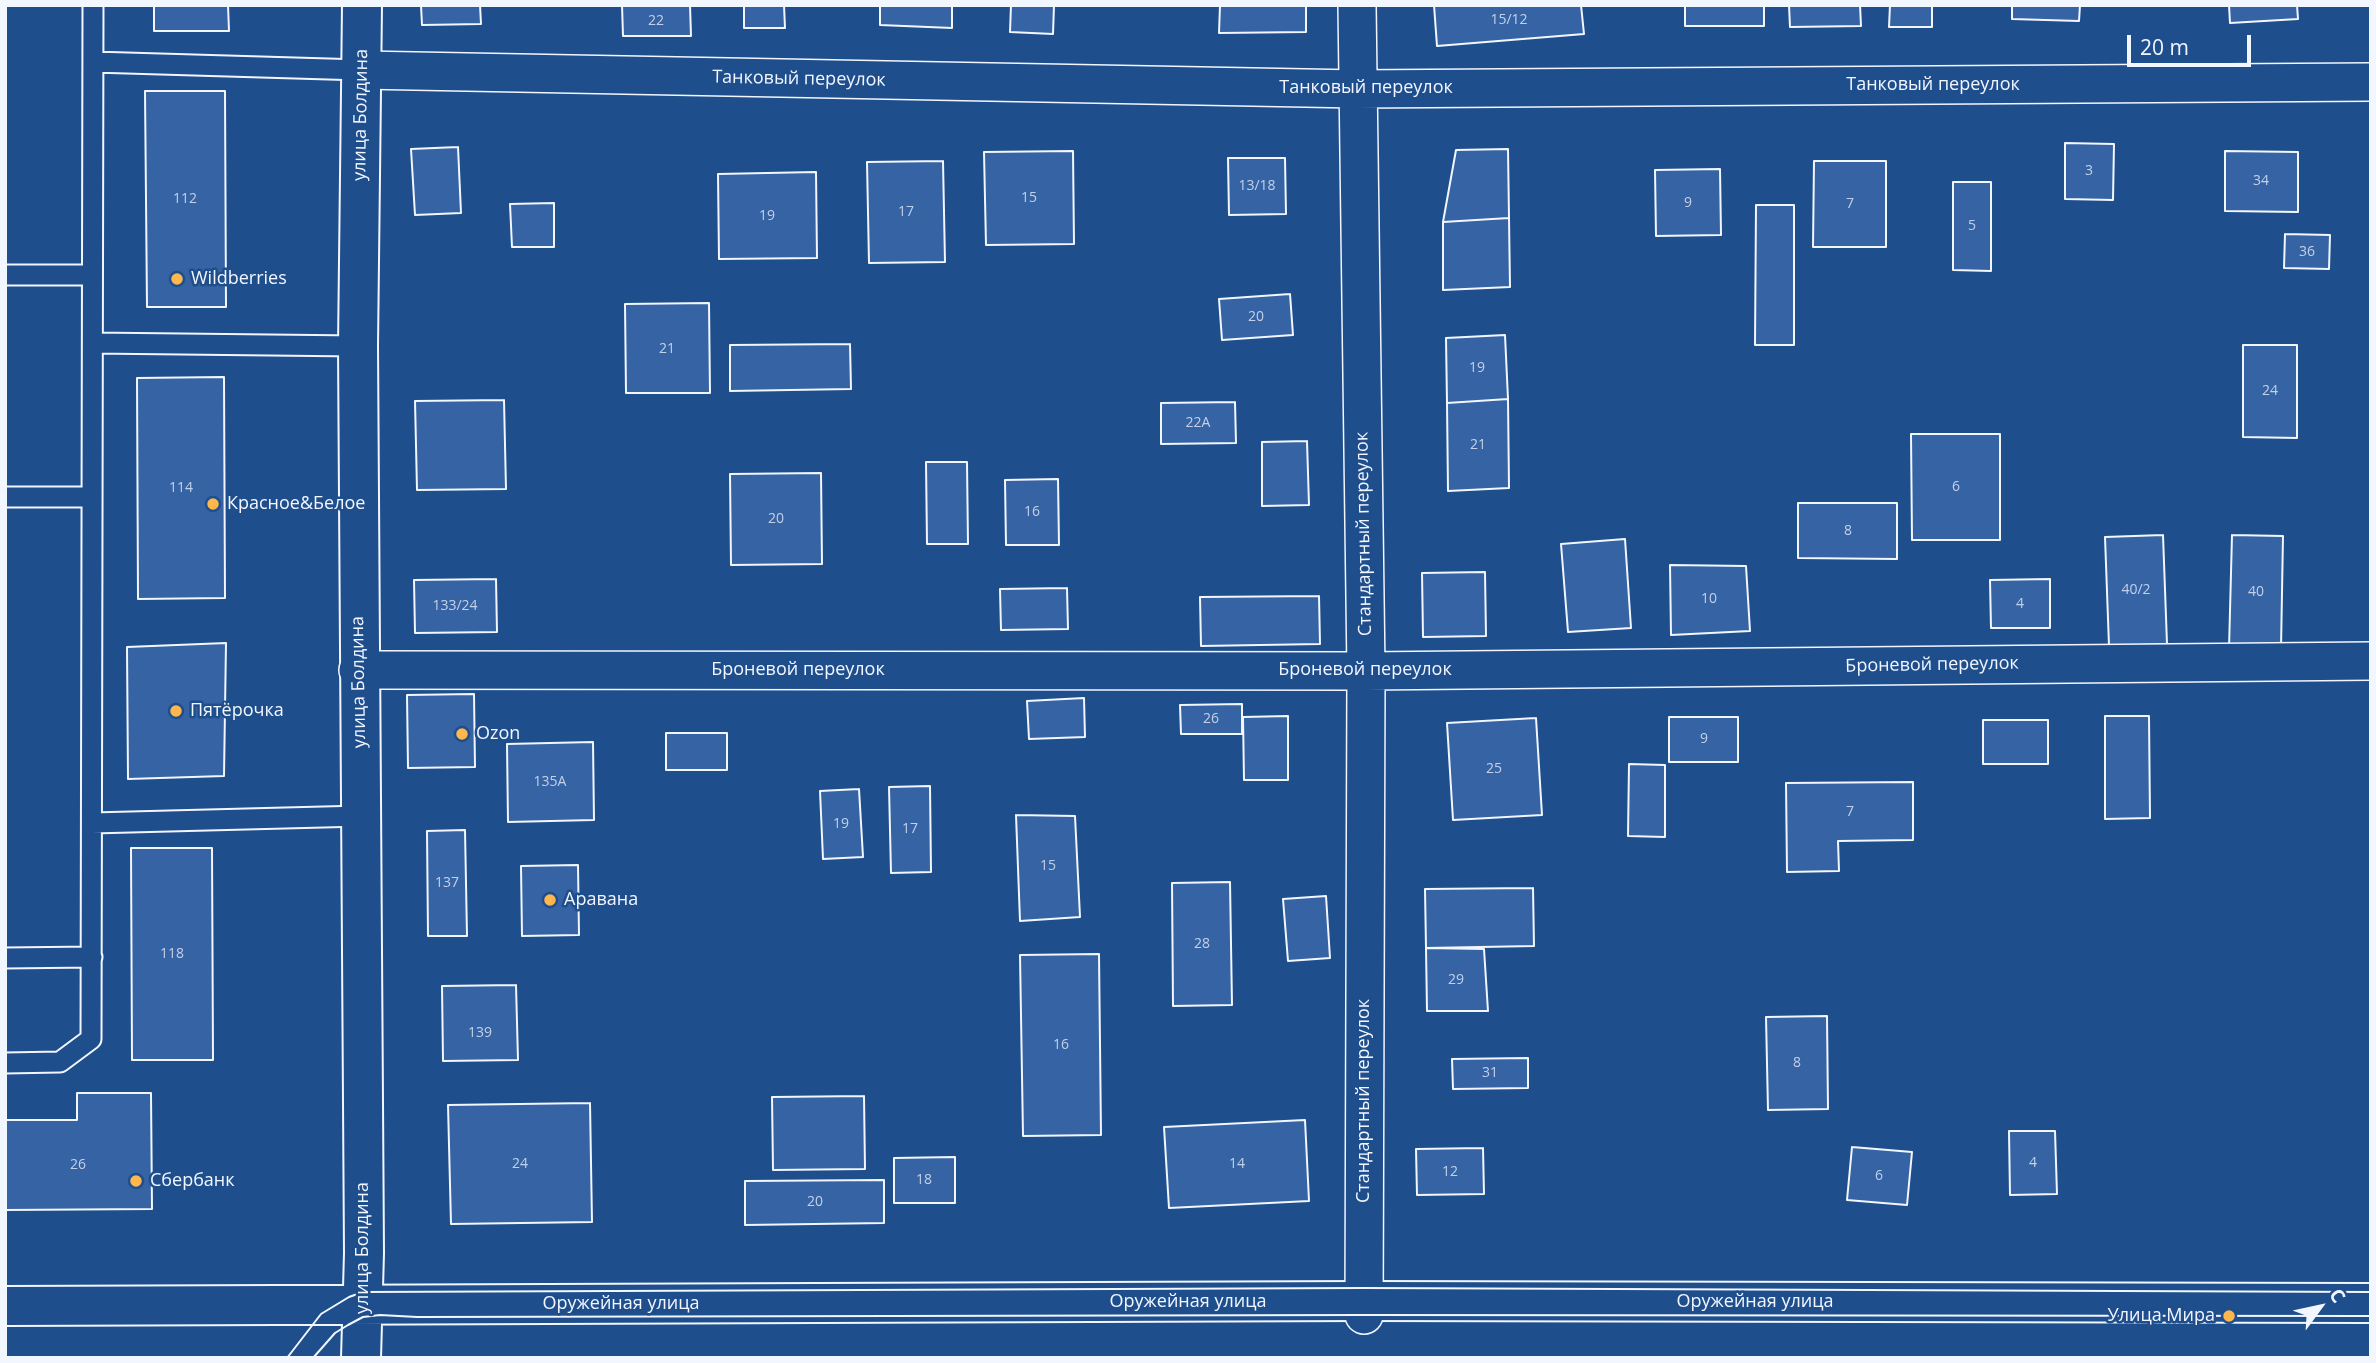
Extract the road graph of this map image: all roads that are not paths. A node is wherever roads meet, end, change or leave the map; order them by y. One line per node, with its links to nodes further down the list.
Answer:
1 (93, 5): 4 (lane)
2 (362, 5): 5 (street, улица Болдина)
3 (1357, 5): 7 (street, Стандартный переулок)
4 (93, 62): 5 (lane); 9 (lane)
5 (362, 70): 7 (street, Танковый переулок); 11 (street, улица Болдина)
6 (2371, 82): 7 (street, Танковый переулок)
7 (1357, 89): 16 (street, Стандартный переулок)
8 (5, 275): 9 (lane)
9 (92, 275): 10 (lane)
10 (93, 343): 11 (lane); 12 (lane)
11 (358, 346): 15 (street, улица Болдина)
12 (92, 497): 13 (lane); 18 (lane)
13 (5, 498)
14 (2371, 661): 16 (street, Броневой переулок)
15 (358, 670): 16 (street, Броневой переулок); 17 (street, улица Болдина)
16 (1366, 671): 25 (street, Стандартный переулок)
17 (362, 816): 18 (lane); 23 (street, улица Болдина)
18 (92, 822): 19 (lane)
19 (92, 957): 20 (lane); 21 (lane)
20 (5, 958)
21 (5, 1063)
22 (2371, 1303): 25 (street, Оружейная улица)
23 (363, 1305): 24 (street, Оружейная улица); 25 (street, Оружейная улица); 26 (street, улица Болдина)
24 (5, 1306)
25 (1364, 1308)
26 (361, 1358)

